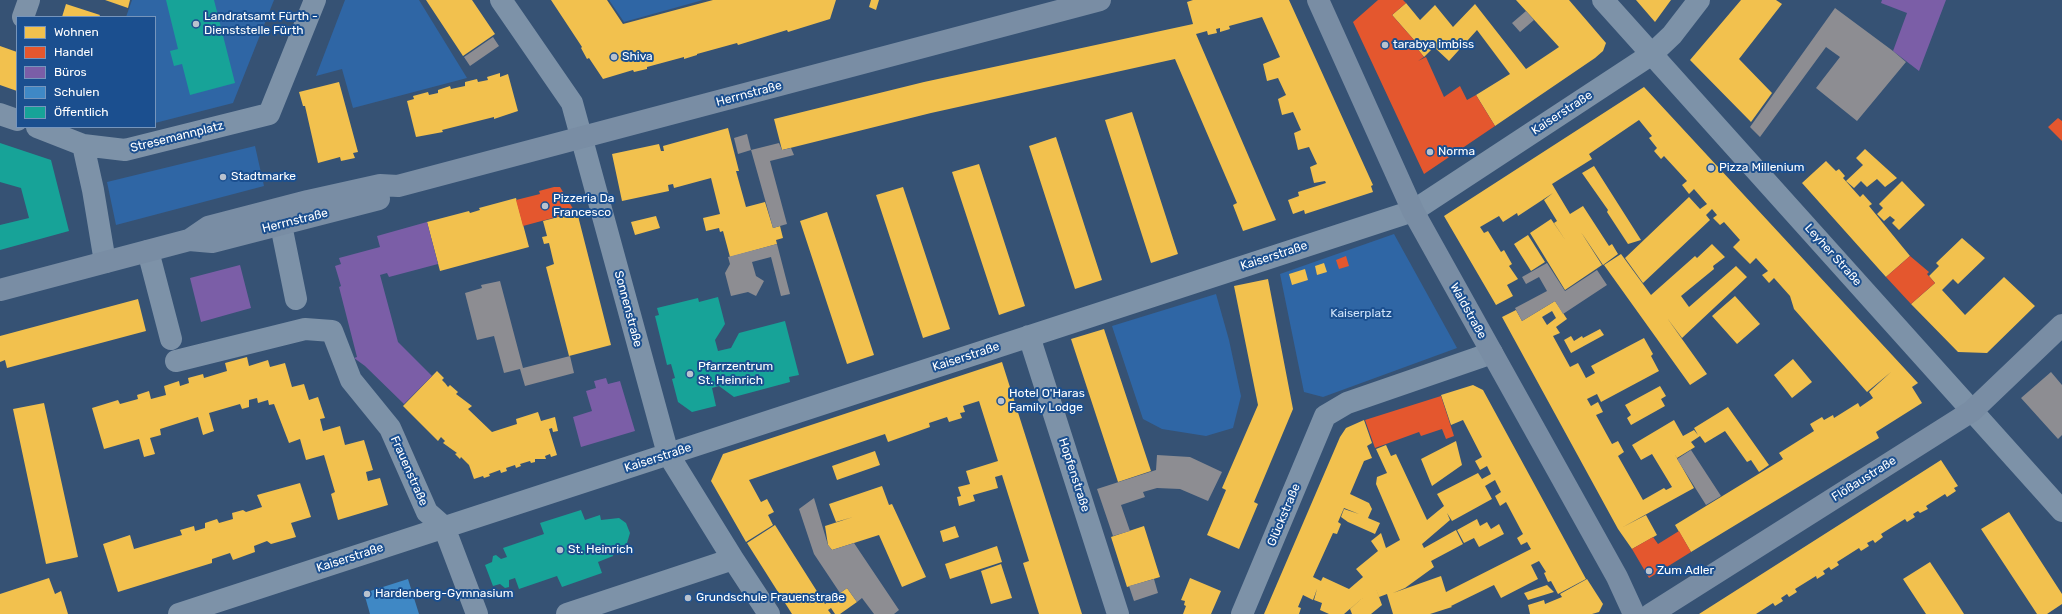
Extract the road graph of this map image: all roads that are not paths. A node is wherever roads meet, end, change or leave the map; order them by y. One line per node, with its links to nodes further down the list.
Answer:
1 (29, 0): 8 (street)
2 (314, 0): 14 (street, Stresemannplatz)
3 (502, 0): 13 (street, Sonnenstraße)
4 (1100, 0): 13 (street, Herrnstraße)
5 (1318, 0): 16 (street, Waldstraße)
6 (1603, 0): 9 (street, Leyher Straße)
7 (1699, 0): 9 (street, Kaiserstraße)
8 (23, 16)
9 (1652, 54): 16 (street, Kaiserstraße); 28 (street, Leyher Straße)
10 (0, 114): 11 (street)
11 (16, 120)
12 (40, 128): 14 (street, Stresemannplatz)
13 (581, 138): 15 (street, Herrnstraße); 29 (street, Sonnenstraße)
14 (83, 145): 20 (street)
15 (398, 186): 17 (street, Herrnstraße); 18 (street, Herrnstraße)
16 (1413, 211): 24 (street, Kaiserstraße); 26 (street, Waldstraße)
17 (281, 225): 18 (street, Herrnstraße); 22 (street)
18 (189, 240): 19 (street, Herrnstraße)
19 (148, 251): 20 (street, Herrnstraße); 25 (street)
20 (105, 262): 21 (street, Herrnstraße)
21 (0, 290)
22 (296, 299)
23 (2062, 324): 28 (street, Flößaustraße)
24 (1029, 336): 29 (street, Kaiserstraße); 37 (street, Hopfenstraße)
25 (171, 339)
26 (1492, 354): 38 (street, Glückstraße); 39 (street, Waldstraße)
27 (176, 361): 31 (street, Frauenstraße)
28 (1972, 411): 30 (street, Leyher Straße); 40 (street, Flößaustraße)
29 (668, 454): 31 (street, Kaiserstraße); 32 (street, Sonnenstraße)
30 (2062, 511)
31 (444, 527): 33 (street, Kaiserstraße); 34 (street, Frauenstraße)
32 (732, 559): 35 (street); 36 (street, Sonnenstraße)
33 (179, 614)
34 (477, 614)
35 (568, 614)
36 (768, 614)
37 (1118, 614)
38 (1242, 614)
39 (1634, 614)
40 (1651, 614)

